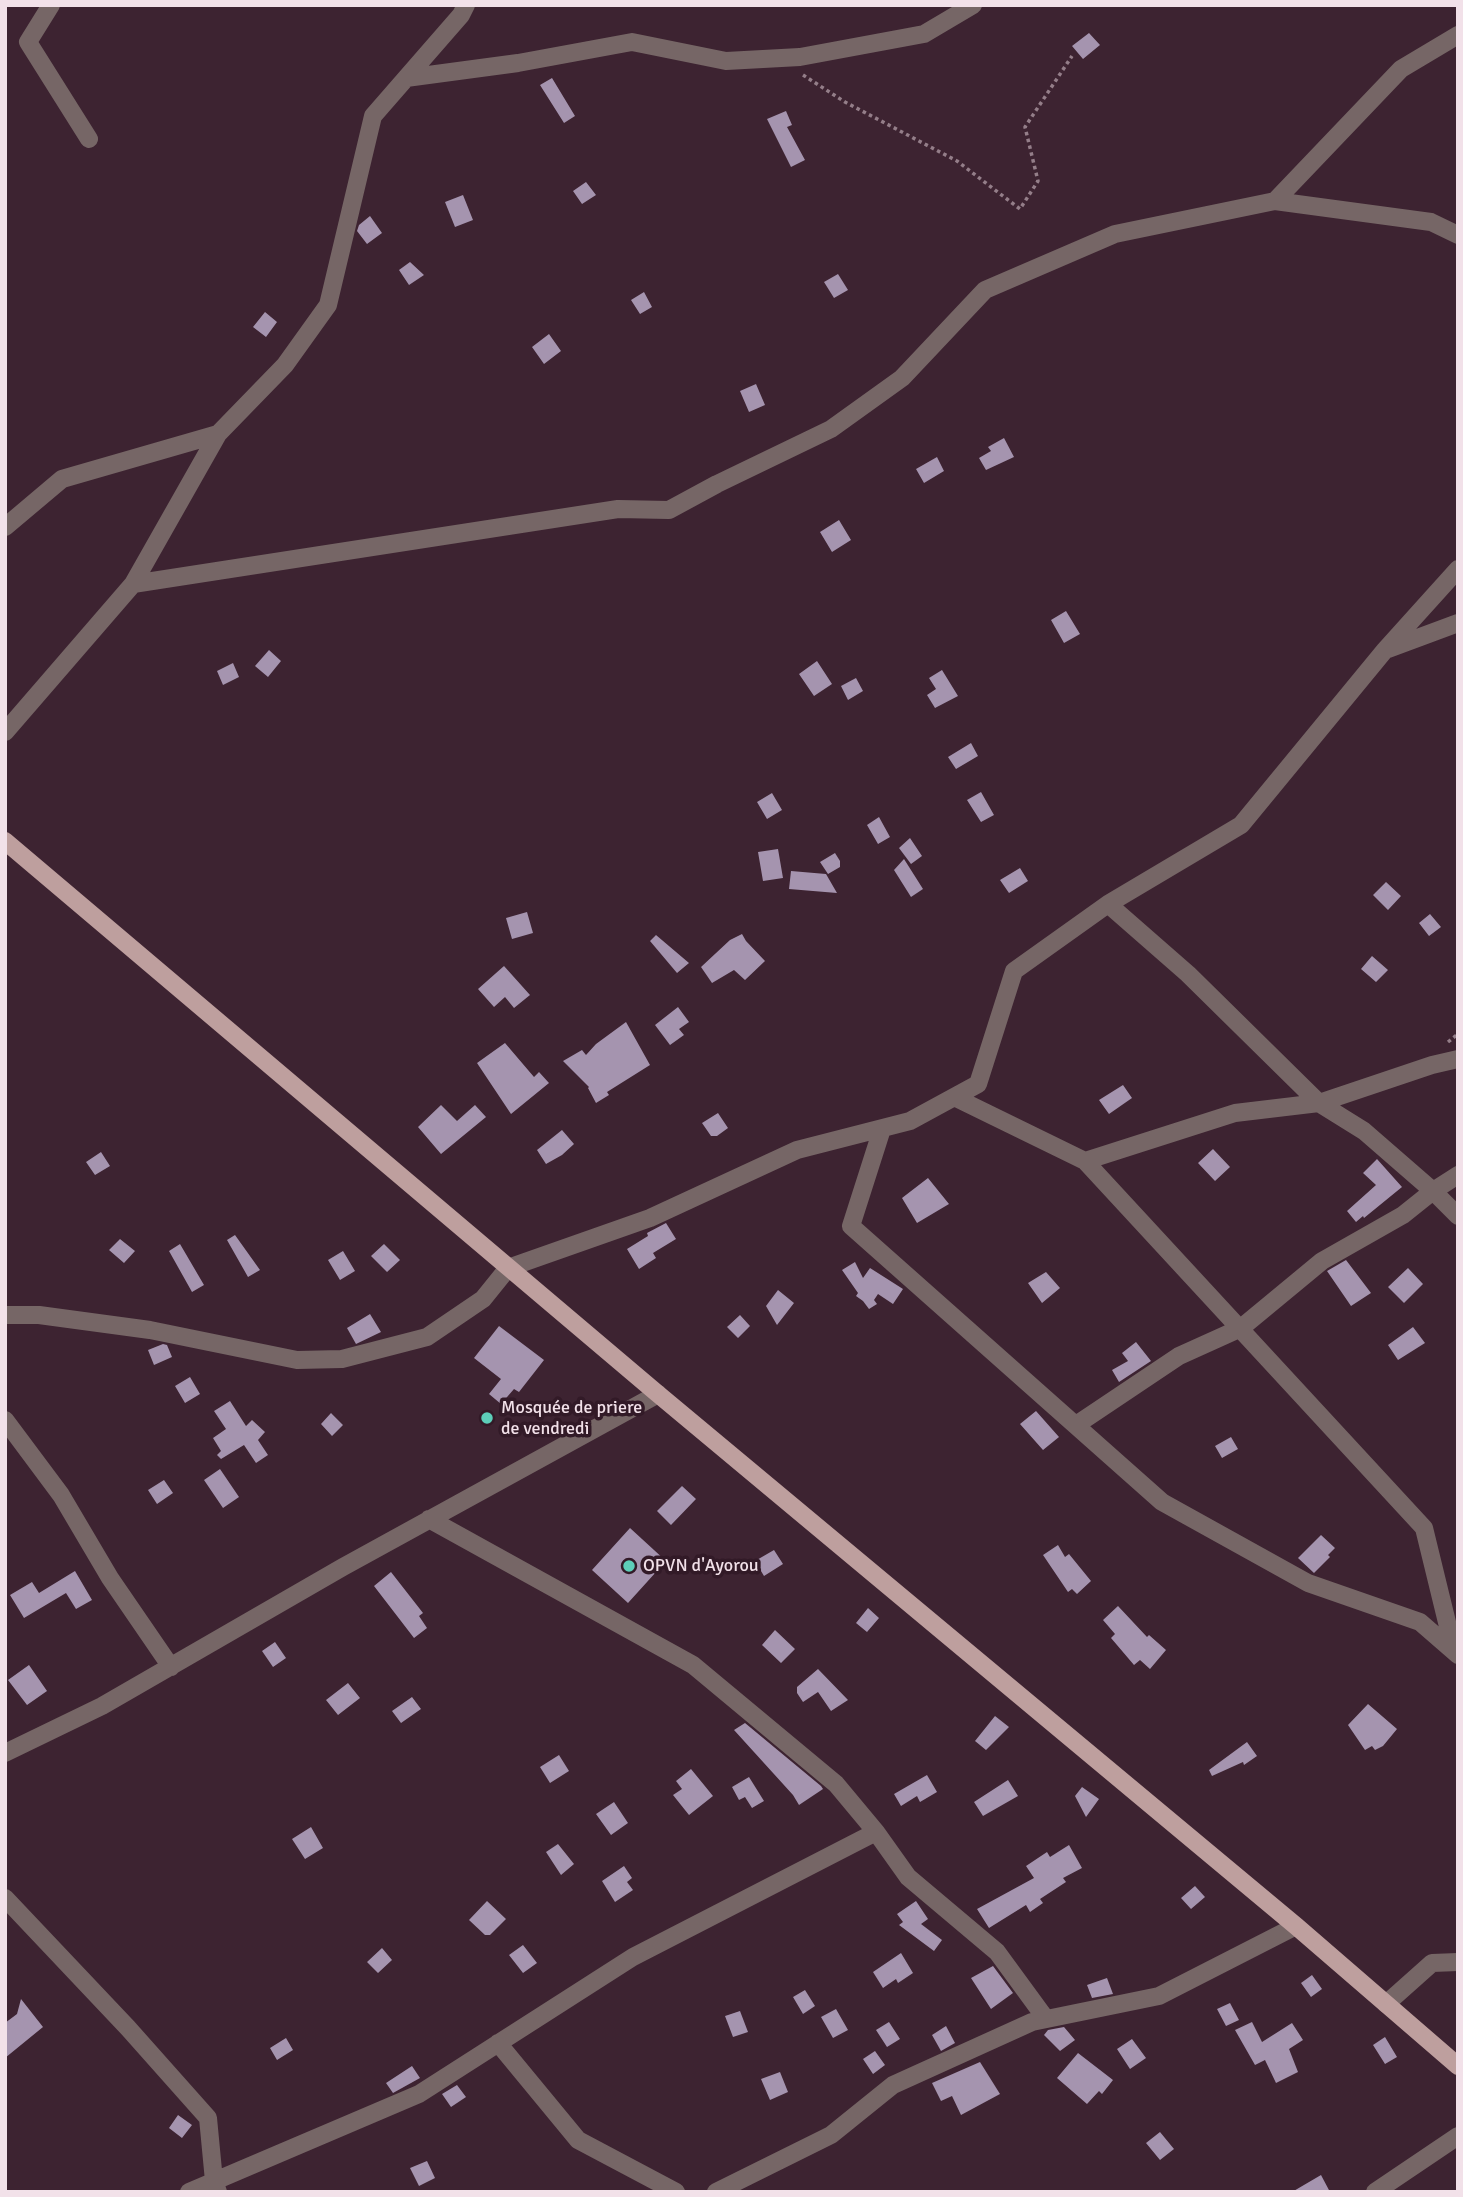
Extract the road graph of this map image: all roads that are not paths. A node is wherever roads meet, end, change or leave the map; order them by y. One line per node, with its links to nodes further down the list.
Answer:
1 (51, 5): 6 (street)
2 (466, 5): 5 (street)
3 (973, 5): 5 (street)
4 (1458, 35): 7 (street)
5 (406, 78): 9 (street)
6 (89, 139)
7 (1275, 201): 8 (street); 12 (street)
8 (1458, 235)
9 (218, 434): 10 (street); 12 (street)
10 (5, 527)
11 (1458, 569): 14 (street)
12 (133, 584): 15 (street)
13 (1458, 623): 14 (street)
14 (1385, 650): 17 (street)
15 (5, 732)
16 (5, 841): 26 (main road)
17 (1108, 904): 19 (street); 20 (street)
18 (1456, 1060): 20 (street)
19 (954, 1097): 21 (street); 22 (street)
20 (1319, 1103): 22 (street); 24 (street)
21 (882, 1129): 26 (street); 31 (street)
22 (1085, 1161): 28 (street)
23 (1458, 1175): 24 (street)
24 (1433, 1191): 25 (street); 28 (street)
25 (1458, 1216)
26 (508, 1268): 27 (street); 29 (main road)
27 (5, 1315)
28 (1241, 1328): 31 (street); 33 (street)
29 (658, 1394): 32 (street); 38 (main road)
30 (5, 1420): 34 (street)
31 (1076, 1425): 33 (street)
32 (429, 1519): 34 (street); 36 (street)
33 (1456, 1653)
34 (171, 1667): 35 (street)
35 (5, 1753)
36 (876, 1832): 41 (street); 42 (street)
37 (5, 1898): 45 (street)
38 (1296, 1926): 40 (main road); 41 (street)
39 (1458, 1962): 40 (street)
40 (1386, 2004): 43 (main road)
41 (1046, 2019): 48 (street)
42 (498, 2043): 45 (street); 47 (street)
43 (1458, 2066)
44 (1458, 2136): 49 (street)
45 (216, 2186): 46 (street)
46 (190, 2192)
47 (676, 2192)
48 (716, 2192)
49 (1375, 2192)

